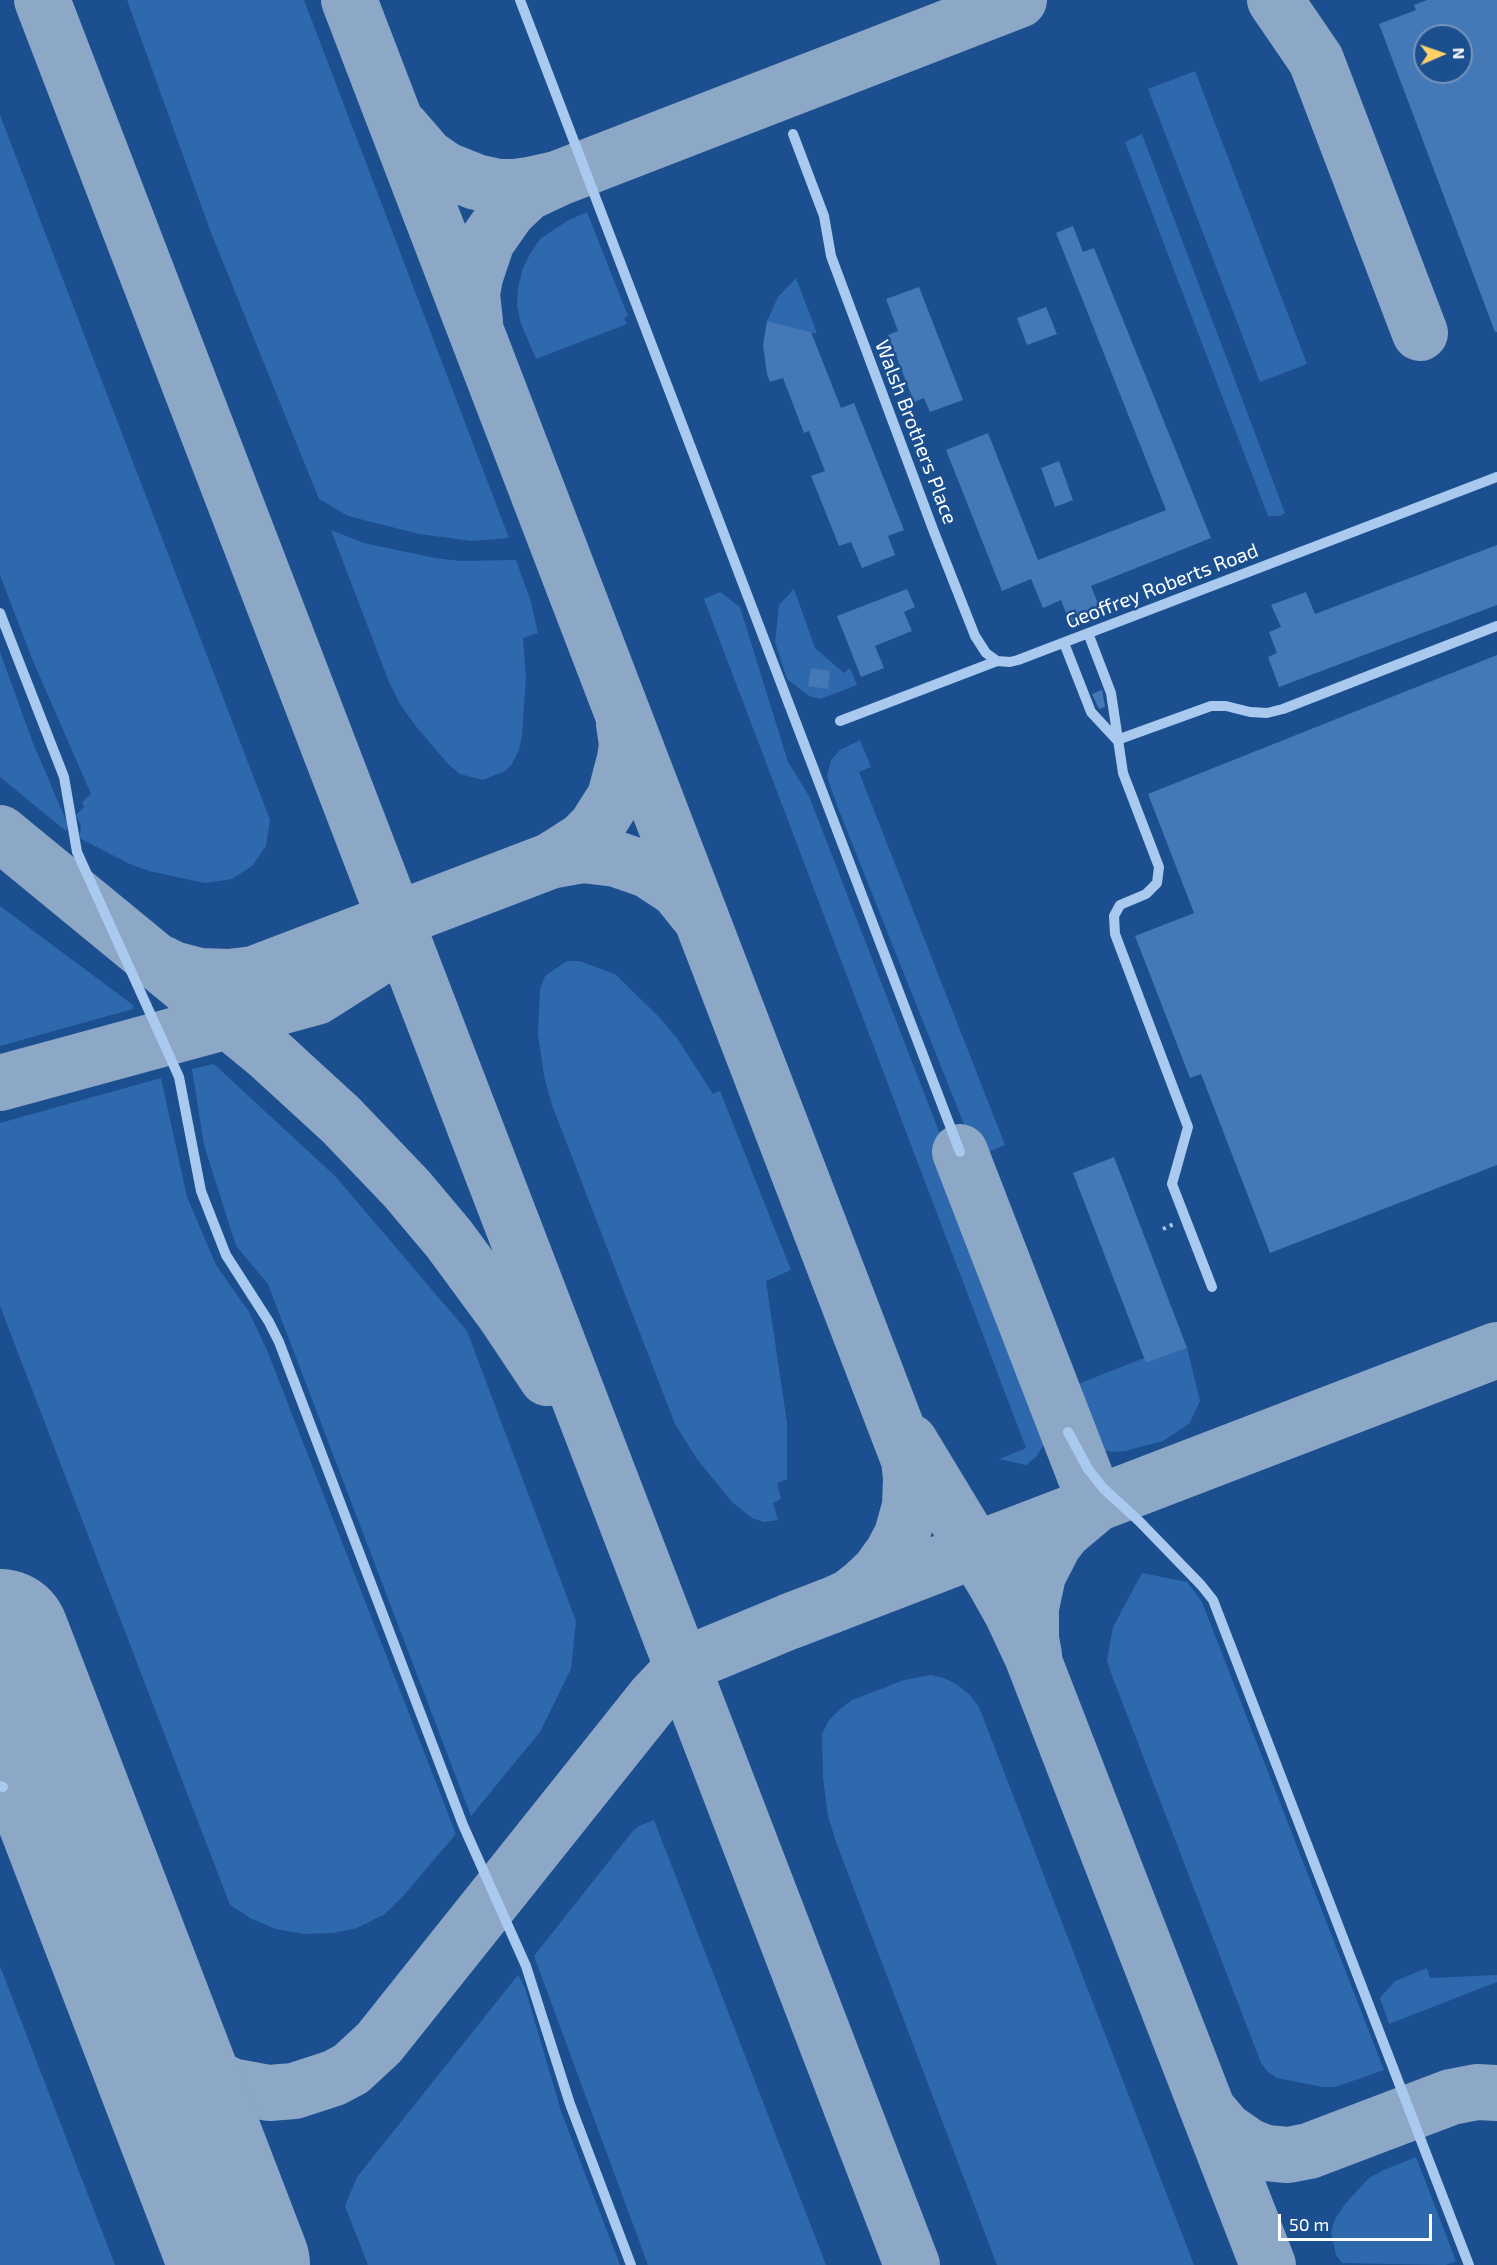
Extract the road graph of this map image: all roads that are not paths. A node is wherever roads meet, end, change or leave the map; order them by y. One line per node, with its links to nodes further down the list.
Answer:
1 (520, 0): 11 (street)
2 (793, 134): 8 (street, Walsh Brothers Place)
3 (1497, 477): 6 (street, Geoffrey Roberts Road)
4 (0, 613): 14 (street)
5 (1497, 626): 10 (street)
6 (1088, 633): 7 (street, Geoffrey Roberts Road); 10 (street)
7 (1064, 643): 8 (street, Geoffrey Roberts Road); 10 (street)
8 (997, 661): 9 (street, Geoffrey Roberts Road)
9 (840, 721)
10 (1117, 740): 12 (street)
11 (960, 1152)
12 (1212, 1287)
13 (1068, 1432): 15 (street)
14 (631, 2265)
15 (1469, 2265)

